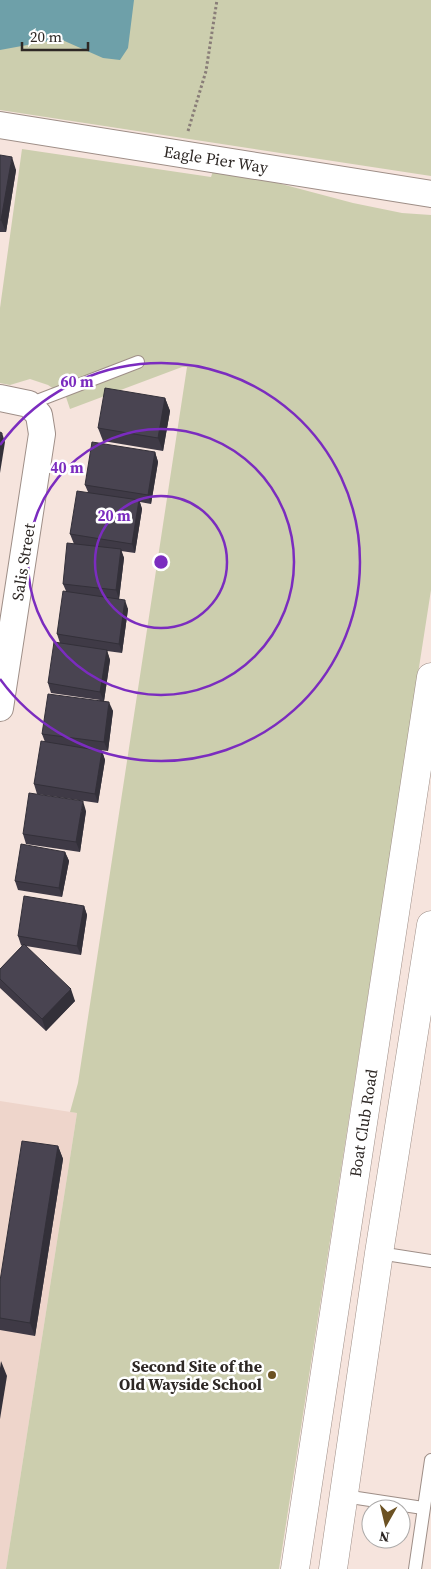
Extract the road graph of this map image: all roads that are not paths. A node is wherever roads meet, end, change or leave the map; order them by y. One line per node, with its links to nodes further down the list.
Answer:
1 (0, 125): 2 (street, Eagle Pier Way)
2 (431, 194)
3 (138, 362): 5 (lane)
4 (0, 398): 5 (street)
5 (34, 410): 6 (street, Salis Street)
6 (2, 677): 8 (street, Salis Street)
7 (431, 677): 16 (main road, Boat Club Road)
8 (0, 708)
9 (431, 925): 10 (main road)
10 (426, 987): 11 (main road)
11 (379, 1253): 12 (lane); 14 (main road)
12 (431, 1261)
13 (431, 1460): 15 (lane)
14 (344, 1496): 15 (lane); 17 (main road)
15 (426, 1501): 18 (lane)
16 (295, 1569)
17 (333, 1569)
18 (415, 1569)

